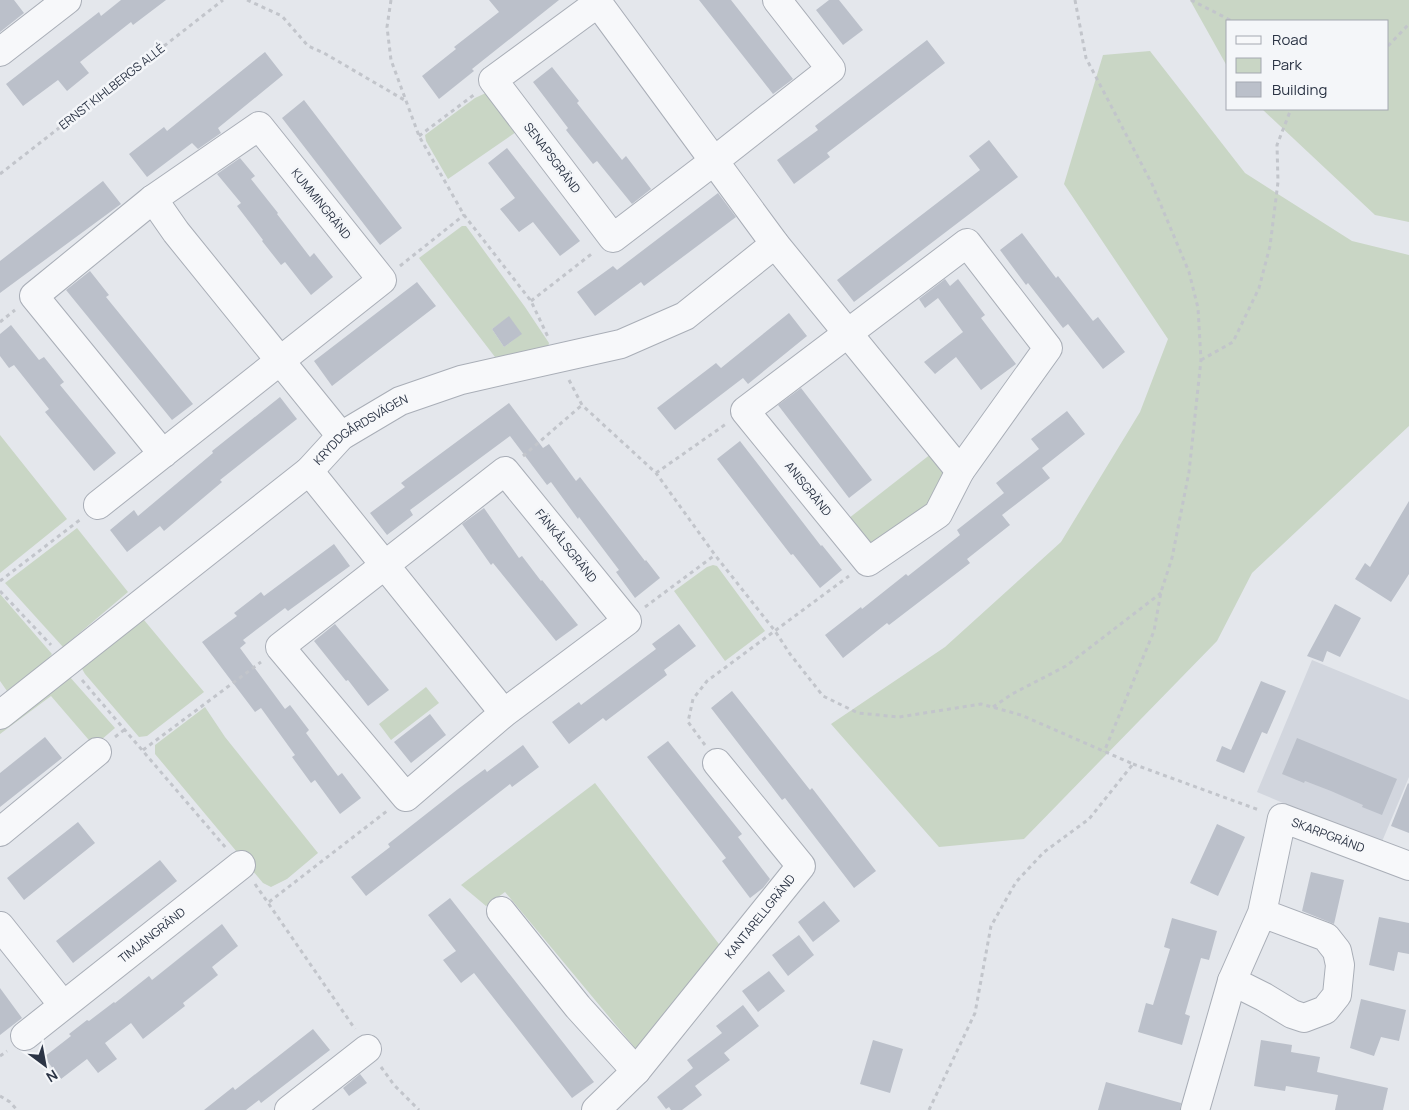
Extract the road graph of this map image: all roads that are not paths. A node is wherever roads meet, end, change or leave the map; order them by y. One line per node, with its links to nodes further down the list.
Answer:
1 (777, 0): 5 (street)
2 (600, 2): 5 (street); 5 (street, SENAPSGRÄND)
3 (54, 4): 4 (street)
4 (0, 52)
5 (714, 161): 7 (street)
6 (153, 199): 9 (street); 9 (street, KUMMINGRÄND); 11 (street, KUMMINGRÄND)
7 (775, 244): 8 (street); 10 (street, KRYDDGÅRDSVÄGEN)
8 (848, 333): 13 (street); 13 (street); 13 (street, ANISGRÄND)
9 (281, 361): 10 (street); 11 (street)
10 (341, 436): 12 (street, KRYDDGÅRDSVÄGEN)
11 (163, 454): 14 (street)
12 (309, 471): 15 (street); 17 (street, KRYDDGÅRDSVÄGEN)
13 (960, 471)
14 (98, 505)
15 (384, 565): 16 (street); 16 (street); 16 (street, FÄNKÅLSGRÄND)
16 (504, 713)
17 (0, 716)
18 (97, 752): 20 (street)
19 (717, 763): 30 (street, KANTARELLGRÄND)
20 (0, 832)
21 (241, 865): 27 (street, TIMJANGRÄND)
22 (1409, 866): 24 (street, SKARPGRÄND)
23 (501, 911): 30 (street)
24 (1262, 913): 26 (street, SKARPGRÄND); 26 (street)
25 (0, 926): 27 (street)
26 (1232, 981): 33 (street, SKARPGRÄND)
27 (63, 1005): 28 (street, TIMJANGRÄND)
28 (25, 1036)
29 (367, 1049): 31 (street)
30 (636, 1072): 32 (street, KANTARELLGRÄND)
31 (289, 1110)
32 (596, 1110)
33 (1195, 1110)

